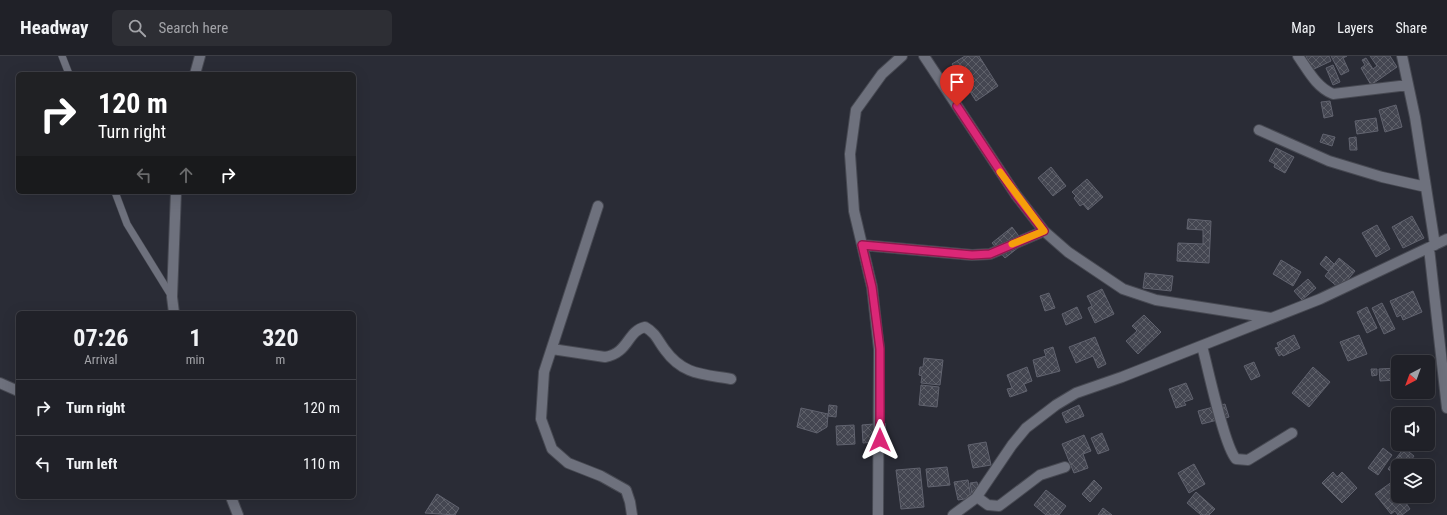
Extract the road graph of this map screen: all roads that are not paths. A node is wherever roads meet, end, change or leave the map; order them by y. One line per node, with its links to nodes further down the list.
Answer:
1 (62, 56): 7 (lane)
2 (200, 56): 8 (street)
3 (902, 56): 17 (street)
4 (924, 56): 15 (street)
5 (1298, 56): 9 (street)
6 (1402, 56): 9 (street)
7 (68, 72)
8 (196, 72)
9 (1408, 85): 11 (street)
10 (1259, 130): 11 (street)
11 (1426, 187): 18 (street)
12 (116, 194): 19 (lane)
13 (176, 194): 19 (street)
14 (598, 206): 23 (street)
15 (1044, 231): 17 (street); 21 (street)
16 (1447, 239): 18 (street)
17 (862, 245): 34 (street)
18 (1432, 247): 21 (street); 27 (street)
19 (172, 297): 20 (street)
20 (174, 311)
21 (1273, 318): 22 (street)
22 (1202, 346): 28 (street); 30 (street)
23 (552, 349): 24 (street); 33 (street)
24 (731, 379)
25 (0, 383): 26 (street)
26 (16, 390)
27 (1447, 402)
28 (1292, 432)
29 (1065, 467): 30 (street)
30 (977, 497): 35 (street)
31 (232, 499): 32 (street)
32 (238, 515)
33 (632, 515)
34 (878, 515)
35 (953, 515)

